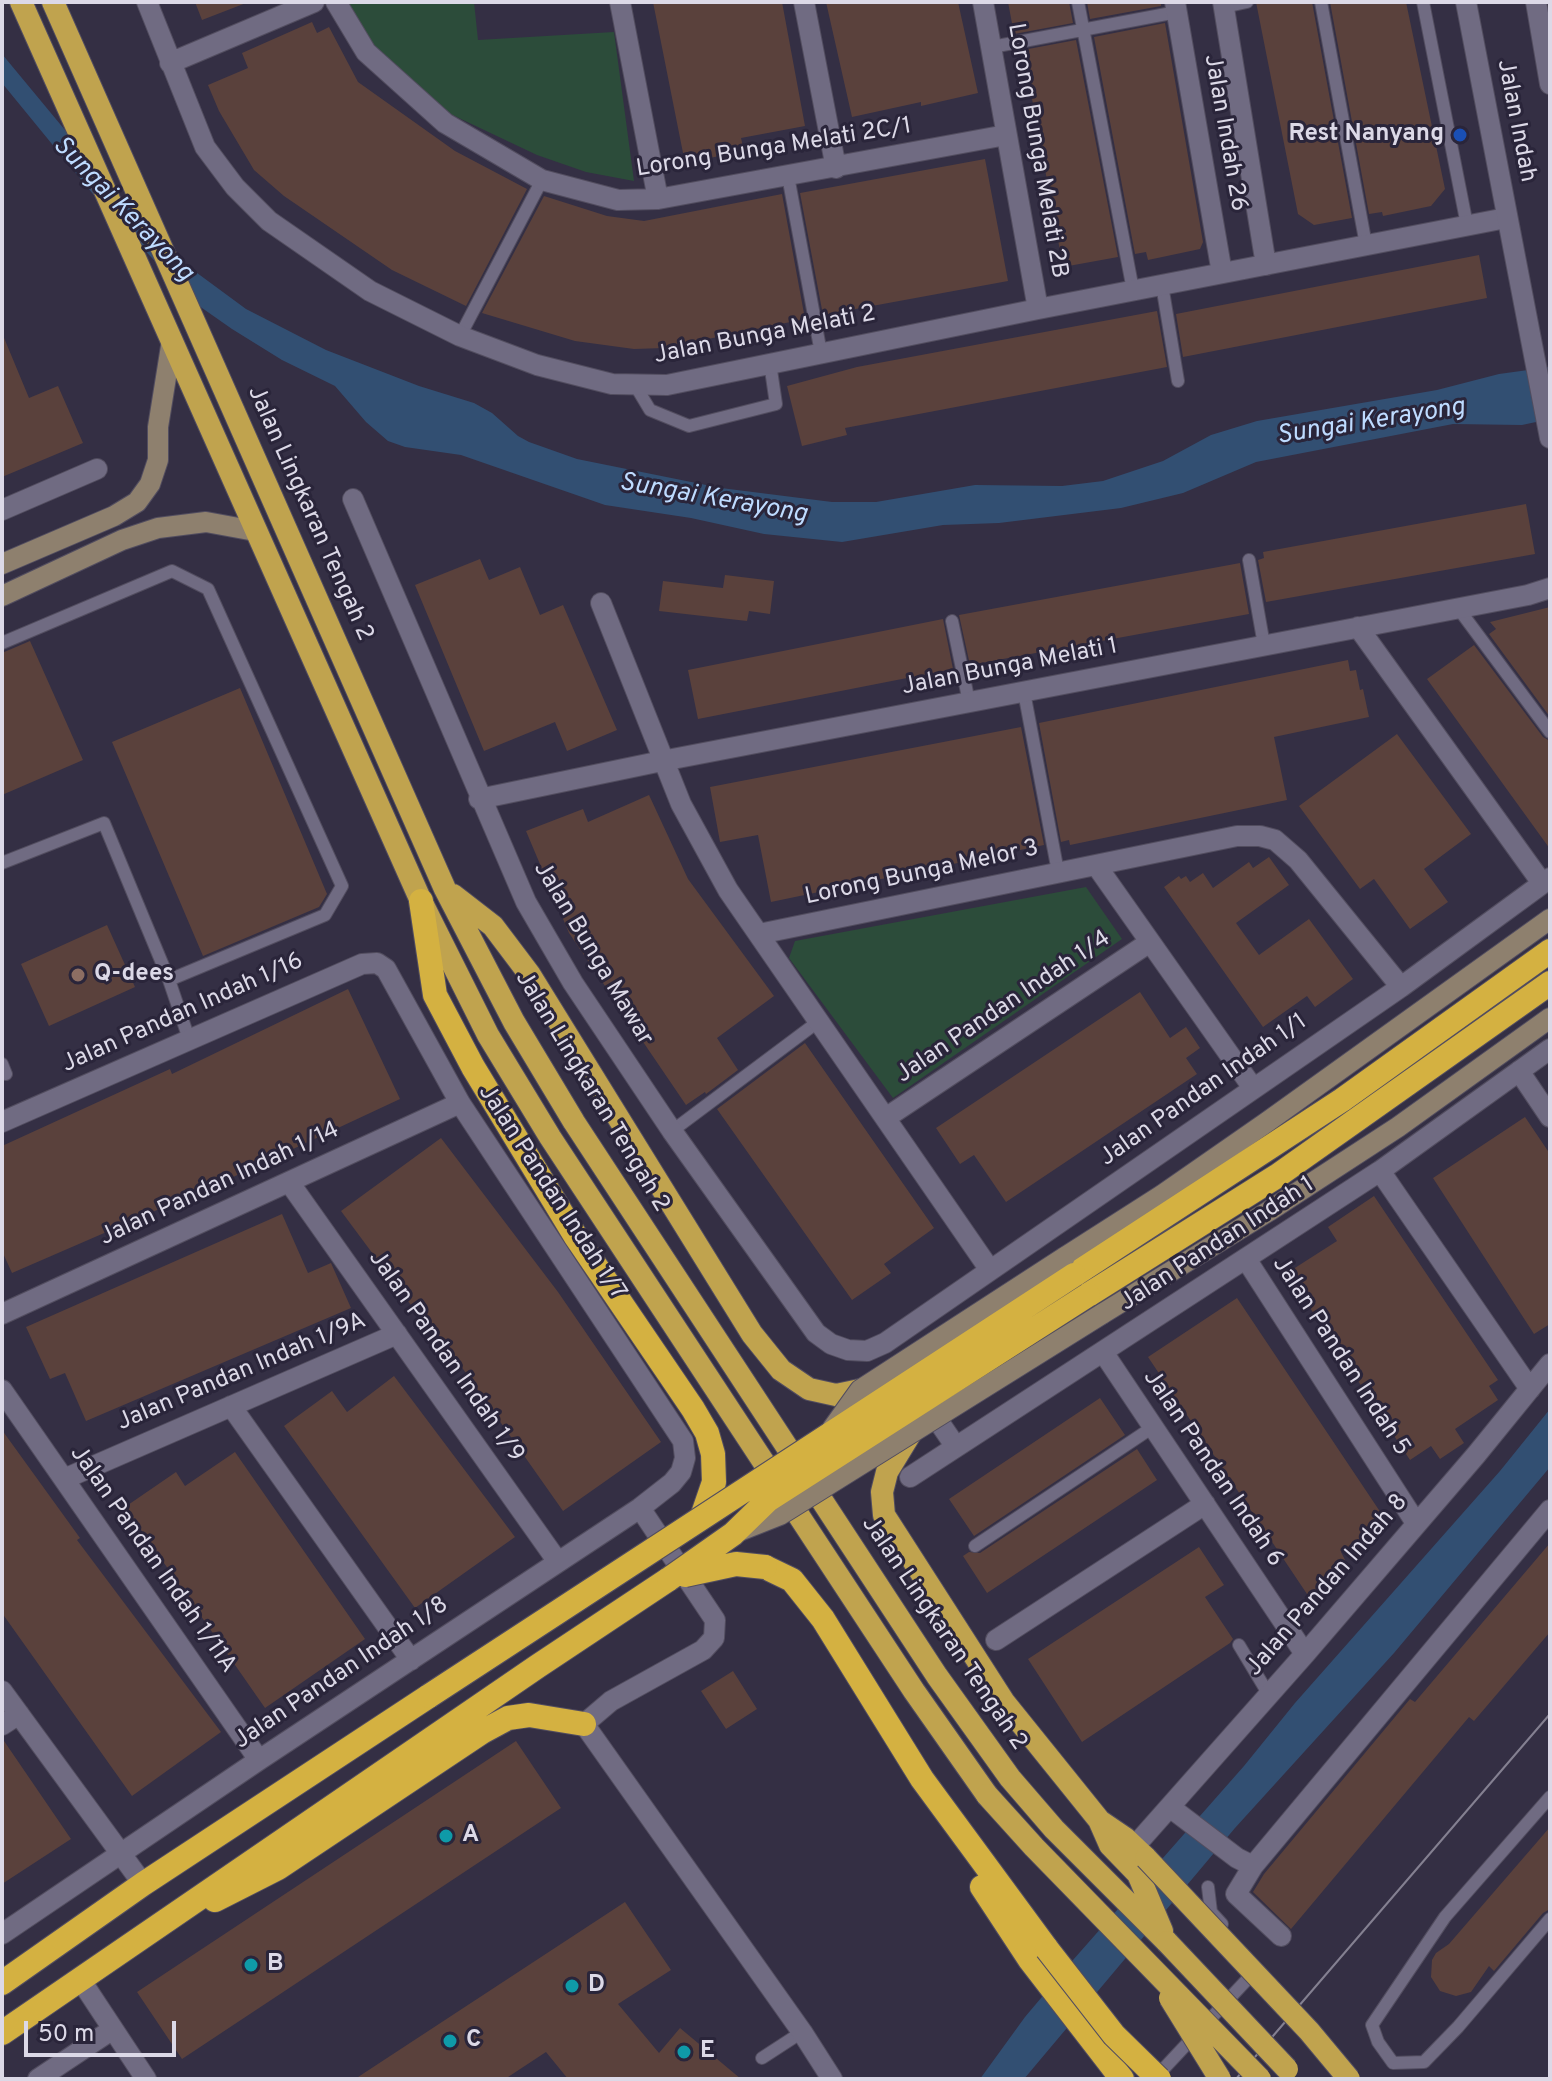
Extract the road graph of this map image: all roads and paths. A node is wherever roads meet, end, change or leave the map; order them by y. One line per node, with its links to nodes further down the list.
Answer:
1 (21, 2): 36 (highway)
2 (147, 2): 20 (street, Jalan Bunga Melati 2)
3 (314, 2): 20 (street)
4 (336, 2): 25 (street, Lorong Bunga Melati 2C/1)
5 (620, 2): 26 (street)
6 (804, 2): 23 (street)
7 (983, 2): 19 (street, Lorong Bunga Melati 2B)
8 (1078, 2): 17 (lane)
9 (1247, 2): 14 (lane)
10 (1321, 2): 29 (lane)
11 (1423, 2): 28 (lane)
12 (1466, 2): 27 (street, Jalan Indah)
13 (1536, 2): 18 (street, Jalan Indah)
14 (1224, 4): 30 (street, Jalan Indah 26)
15 (55, 6): 65 (highway, Jalan Lingkaran Tengah 2)
16 (1176, 7): 17 (lane); 31 (street, Jalan Indah 26)
17 (1083, 31): 19 (lane); 33 (lane)
18 (1546, 41): 21 (street, Jalan Indah)
19 (992, 47): 22 (street, Lorong Bunga Melati 2B)
20 (170, 63): 35 (street, Jalan Bunga Melati 2)
21 (1550, 84)
22 (1006, 135): 23 (street, Lorong Bunga Melati 2C/1); 34 (street, Lorong Bunga Melati 2B)
23 (836, 168): 24 (street, Lorong Bunga Melati 2C/1)
24 (788, 176): 26 (street, Lorong Bunga Melati 2C/1); 37 (lane)
25 (542, 180): 26 (street, Lorong Bunga Melati 2C/1); 35 (lane)
26 (658, 199)
27 (1506, 218): 28 (street, Jalan Bunga Melati 2); 41 (street, Jalan Indah)
28 (1467, 225): 29 (street, Jalan Bunga Melati 2)
29 (1366, 245): 30 (street, Jalan Bunga Melati 2)
30 (1266, 265): 31 (street, Jalan Bunga Melati 2)
31 (1222, 273): 32 (street, Jalan Bunga Melati 2)
32 (1162, 285): 33 (street, Jalan Bunga Melati 2); 39 (lane)
33 (1133, 290): 34 (street, Jalan Bunga Melati 2)
34 (1038, 309): 37 (street, Jalan Bunga Melati 2)
35 (460, 336): 40 (street, Jalan Bunga Melati 2)
36 (172, 340): 45 (highway); 47 (main road)
37 (821, 353): 38 (street, Jalan Bunga Melati 2)
38 (770, 363): 40 (street, Jalan Bunga Melati 2); 40 (lane)
39 (1178, 381)
40 (635, 385)
41 (1550, 438)
42 (97, 469): 44 (street)
43 (353, 499): 60 (street, Jalan Bunga Mawar)
44 (2, 510)
45 (255, 531): 49 (main road); 66 (highway)
46 (1249, 560): 55 (lane)
47 (2, 564)
48 (1550, 588): 51 (street, Jalan Bunga Melati 1)
49 (2, 596)
50 (601, 603): 59 (street)
51 (1458, 608): 53 (street, Jalan Bunga Melati 1); 58 (lane)
52 (952, 621): 57 (lane)
53 (1358, 627): 55 (street, Jalan Bunga Melati 1); 64 (street)
54 (2, 643): 72 (lane)
55 (1264, 645): 56 (street, Jalan Bunga Melati 1)
56 (1024, 692): 57 (street, Jalan Bunga Melati 1); 63 (lane)
57 (969, 702): 59 (street, Jalan Bunga Melati 1)
58 (1550, 732)
59 (662, 761): 60 (street, Jalan Bunga Melati 1); 68 (street)
60 (479, 799): 85 (street, Jalan Bunga Mawar)
61 (2, 863): 72 (lane)
62 (1096, 865): 63 (street, Lorong Bunga Melor 3); 69 (street); 74 (street, Lorong Bunga Melor 3)
63 (1058, 872): 68 (street, Lorong Bunga Melor 3)
64 (1546, 880): 74 (street, Jalan Pandan Indah 1/1)
65 (445, 889): 98 (highway); 137 (highway, Jalan Lingkaran Tengah 2)
66 (421, 901): 110 (highway); 139 (highway, bridge)
67 (1550, 919): 90 (main road)
68 (759, 934): 76 (street)
69 (1150, 942): 80 (street); 82 (street, Jalan Pandan Indah 1/4)
70 (1550, 951): 90 (highway)
71 (386, 969): 77 (street, Jalan Pandan Indah 1/16); 81 (street, Jalan Pandan Indah 1/7)
72 (169, 980): 77 (lane)
73 (1550, 983): 90 (highway)
74 (1401, 987): 80 (street, Jalan Pandan Indah 1/1)
75 (1550, 1018): 90 (main road)
76 (819, 1021): 82 (street); 85 (lane)
77 (189, 1039): 84 (street, Jalan Pandan Indah 1/16)
78 (1550, 1049): 79 (street, Jalan Pandan Indah 1)
79 (1519, 1071): 83 (street); 86 (street, Jalan Pandan Indah 1)
80 (1253, 1088): 89 (street, Jalan Pandan Indah 1/1)
81 (460, 1103): 87 (street, Jalan Pandan Indah 1/14); 103 (street, Jalan Pandan Indah 1/7)
82 (887, 1117): 89 (street)
83 (1550, 1117)
84 (2, 1122)
85 (672, 1131): 93 (street, Jalan Bunga Mawar)
86 (1380, 1171): 88 (street, Jalan Pandan Indah 1); 96 (street)
87 (289, 1182): 91 (street, Jalan Pandan Indah 1/14); 92 (street, Jalan Pandan Indah 1/9)
88 (1246, 1259): 94 (street, Jalan Pandan Indah 1); 111 (street, Jalan Pandan Indah 5)
89 (990, 1270): 93 (street, Jalan Pandan Indah 1/1)
90 (1082, 1285): 98 (main road, bridge); 101 (main road, bridge); 102 (highway, bridge); 112 (highway, bridge)
91 (2, 1314)
92 (397, 1334): 99 (street, Jalan Pandan Indah 1/9A); 114 (street, Jalan Pandan Indah 1/9)
93 (885, 1343): 104 (street)
94 (1103, 1352): 100 (street, Jalan Pandan Indah 6); 104 (street, Jalan Pandan Indah 1)
95 (1550, 1364): 96 (street, Jalan Pandan Indah 8)
96 (1530, 1389): 111 (street, Jalan Pandan Indah 8)
97 (2, 1390): 106 (street, Jalan Pandan Indah 1/11A)
98 (860, 1390): 102 (main road, bridge)
99 (231, 1406): 106 (street, Jalan Pandan Indah 1/9A); 119 (street)
100 (1153, 1427): 107 (street, Jalan Pandan Indah 6); 113 (lane)
101 (912, 1431): 112 (main road, bridge); 127 (highway)
102 (830, 1432): 110 (highway, bridge)
103 (683, 1441): 108 (street, Jalan Pandan Indah 1/8)
104 (956, 1447): 105 (street, Jalan Pandan Indah 1)
105 (910, 1477)
106 (64, 1479): 124 (street, Jalan Pandan Indah 1/11A)
107 (1205, 1504): 116 (street); 118 (street, Jalan Pandan Indah 6)
108 (640, 1508): 114 (street, Jalan Pandan Indah 1/8); 123 (street)
109 (1550, 1510): 130 (street)
110 (702, 1517): 131 (highway, bridge)
111 (1416, 1523): 118 (street, Jalan Pandan Indah 8)
112 (733, 1534): 115 (highway, bridge)
113 (975, 1546)
114 (558, 1562): 119 (street, Jalan Pandan Indah 1/8)
115 (669, 1579): 133 (highway); 138 (highway, bridge)
116 (996, 1640)
117 (1239, 1645): 121 (lane)
118 (1305, 1654): 121 (street, Jalan Pandan Indah 8)
119 (411, 1660): 124 (street, Jalan Pandan Indah 1/8)
120 (2, 1691): 122 (street)
121 (1269, 1695): 126 (street, Jalan Pandan Indah 8)
122 (10, 1719): 129 (street)
123 (584, 1724): 133 (highway); 143 (street)
124 (259, 1760): 129 (street, Jalan Pandan Indah 1/8)
125 (1550, 1797): 134 (lane)
126 (1178, 1813): 128 (street, Jalan Pandan Indah 8); 130 (street)
127 (1099, 1820): 128 (highway); 137 (highway)
128 (1144, 1848): 154 (highway, bridge)
129 (122, 1855): 131 (street); 135 (street, Jalan Pandan Indah 1/8)
130 (1245, 1862): 136 (street)
131 (143, 1884): 141 (highway)
132 (1208, 1887): 150 (lane)
133 (178, 1912): 140 (highway)
134 (1550, 1919)
135 (2, 1934)
136 (1281, 1936)
137 (1167, 1942): 153 (highway, Jalan Lingkaran Tengah 2, bridge)
138 (1039, 1954): 149 (highway); 150 (highway, bridge)
139 (1149, 1962): 151 (highway, bridge); 152 (highway, bridge)
140 (80, 1979): 142 (street); 144 (highway)
141 (2, 1983)
142 (113, 2029): 146 (street); 147 (street)
143 (802, 2032): 145 (lane); 148 (street)
144 (2, 2033)
145 (762, 2058)
146 (38, 2079)
147 (146, 2079)
148 (832, 2079)
149 (1122, 2079)
150 (1157, 2079)
151 (1220, 2079)
152 (1260, 2079)
153 (1296, 2079)
154 (1349, 2079)

